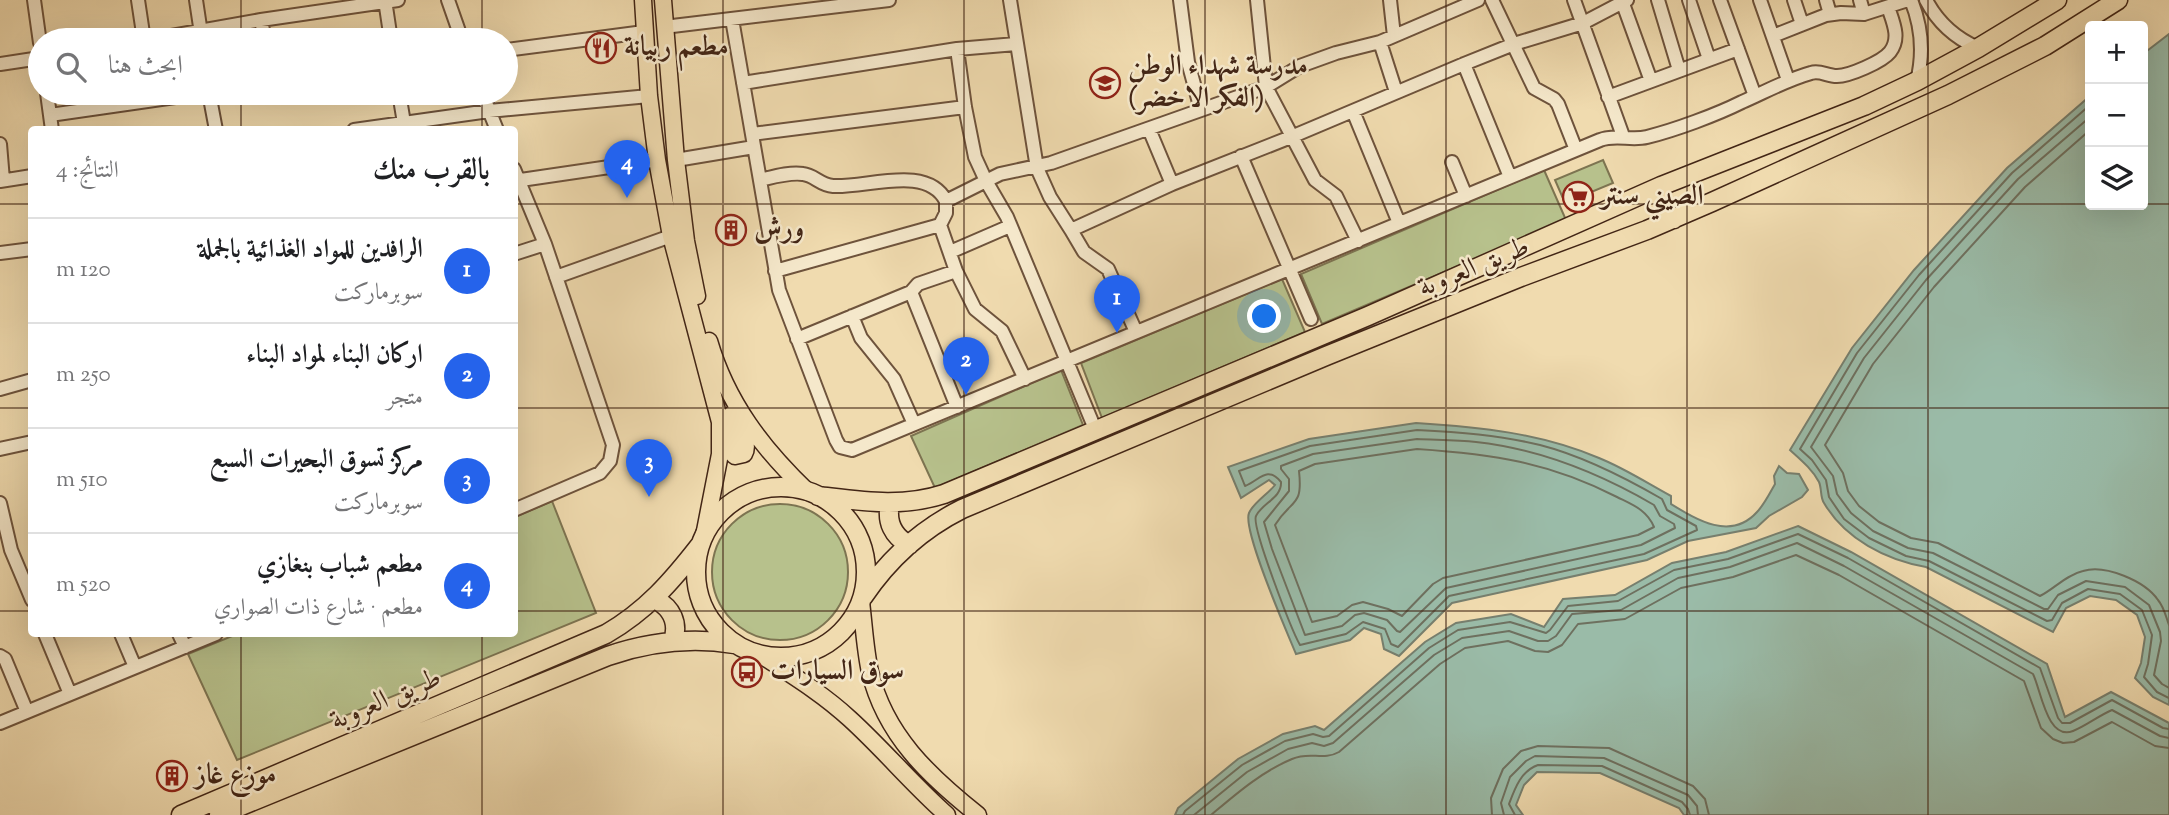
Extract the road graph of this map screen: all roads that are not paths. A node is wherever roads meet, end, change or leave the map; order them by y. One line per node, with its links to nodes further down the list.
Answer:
1 (34, 0): 37 (street)
2 (138, 0): 38 (street)
3 (196, 0): 39 (street)
4 (448, 0): 43 (street)
5 (643, 0): 44 (main road)
6 (663, 0): 36 (main road)
7 (889, 0): 28 (street)
8 (1010, 0): 48 (street)
9 (1180, 0): 74 (street)
10 (1257, 0): 63 (street)
11 (1390, 0): 45 (street)
12 (1478, 0): 45 (street)
13 (1492, 0): 49 (street)
14 (1574, 0): 34 (street)
15 (1658, 0): 58 (street)
16 (1689, 0): 54 (street)
17 (1720, 0): 51 (street)
18 (1759, 0): 46 (street)
19 (1794, 0): 35 (street)
20 (1826, 0): 30 (street)
21 (1860, 0): 31 (street)
22 (1909, 0): 29 (street); 61 (street)
23 (1926, 0): 52 (street)
24 (2057, 0): 52 (highway, طريق العروبة)
25 (2118, 0): 105 (highway, طريق العروبة)
26 (389, 1): 33 (street); 42 (street)
27 (1625, 1): 34 (street); 60 (street)
28 (850, 2): 32 (street)
29 (1888, 7): 31 (street); 59 (street)
30 (1830, 14): 31 (street); 35 (street)
31 (1864, 14)
32 (732, 19): 36 (street); 62 (street)
33 (261, 20): 40 (street); 41 (street)
34 (1583, 23): 49 (street); 67 (street)
35 (1802, 24): 46 (street)
36 (664, 27): 91 (main road)
37 (38, 28)
38 (142, 28)
39 (200, 28)
40 (231, 28)
41 (263, 28)
42 (390, 28)
43 (458, 28)
44 (644, 32): 50 (street); 65 (main road)
45 (1394, 36): 47 (street)
46 (1773, 36): 59 (street)
47 (1380, 42): 63 (street); 64 (street)
48 (1016, 44): 53 (street); 93 (street)
49 (1514, 44): 57 (street); 88 (street)
50 (518, 48)
51 (1738, 48): 54 (street); 66 (street)
52 (1978, 48): 61 (highway, طريق العروبة)
53 (957, 49): 62 (street); 73 (street)
54 (1709, 59): 58 (street)
55 (28, 60): 56 (street)
56 (0, 64)
57 (1464, 64): 64 (street); 96 (street)
58 (1679, 70): 60 (street)
59 (1788, 80): 66 (street)
60 (1651, 81): 67 (street)
61 (1917, 81): 102 (highway, طريق العروبة)
62 (743, 83): 86 (street)
63 (1266, 87): 74 (street); 85 (street)
64 (1396, 92): 76 (street)
65 (649, 96): 75 (street); 90 (main road)
66 (1755, 96): 84 (street)
67 (1608, 97): 84 (street)
68 (49, 105): 77 (street)
69 (120, 105): 77 (street)
70 (211, 105): 80 (street)
71 (401, 105): 78 (street)
72 (487, 105): 75 (street)
73 (965, 107): 86 (street); 99 (street)
74 (1201, 110): 83 (street)
75 (489, 111): 78 (street); 82 (street)
76 (1353, 111): 85 (street); 106 (street)
77 (50, 115): 79 (street)
78 (404, 123): 81 (street)
79 (51, 126)
80 (215, 126)
81 (383, 126)
82 (495, 126)
83 (1149, 129): 93 (street); 101 (street)
84 (1623, 136): 88 (street)
85 (1291, 137): 89 (street); 111 (street)
86 (753, 141): 91 (street); 97 (street)
87 (0, 144): 98 (street)
88 (1576, 150): 96 (street)
89 (1241, 156): 101 (street); 117 (street)
90 (657, 160): 95 (street); 110 (main road)
91 (676, 160): 127 (main road)
92 (1452, 162): 103 (street)
93 (1037, 168): 99 (street); 109 (street)
94 (28, 177): 98 (street)
95 (518, 177)
96 (1510, 177): 103 (street)
97 (760, 180): 104 (street); 118 (street)
98 (2, 181)
99 (986, 181): 104 (street); 108 (street)
100 (518, 182): 112 (street)
101 (1172, 184): 109 (street)
102 (1661, 186): 105 (highway); 134 (highway, طريق العروبة)
103 (1466, 196): 106 (street)
104 (946, 201): 107 (street)
105 (1674, 219): 142 (highway, طريق العروبة)
106 (1399, 223): 111 (street)
107 (940, 225): 114 (street); 118 (street)
108 (1010, 226): 114 (street); 126 (street)
109 (1071, 230): 124 (street)
110 (671, 236): 120 (street); 132 (main road)
111 (1358, 241): 117 (street)
112 (545, 244): 116 (street); 120 (street)
113 (28, 250): 115 (street)
114 (950, 252): 119 (street)
115 (0, 253)
116 (518, 253)
117 (1289, 269): 123 (street); 124 (street)
118 (775, 271): 125 (street)
119 (956, 271): 121 (street); 128 (street)
120 (556, 277): 140 (street)
121 (911, 292): 122 (street); 131 (street)
122 (852, 316): 125 (street); 133 (street)
123 (1311, 318)
124 (1136, 332): 126 (street)
125 (797, 339): 133 (street)
126 (1068, 361): 128 (street); 134 (street)
127 (720, 375): 132 (main road); 137 (main road)
128 (1025, 379): 131 (street)
129 (28, 381): 130 (street)
130 (0, 389)
131 (957, 407): 133 (street)
132 (719, 414): 141 (main road)
133 (914, 424)
134 (1096, 429): 139 (highway, طريق العروبة)
135 (28, 443): 136 (street)
136 (0, 449)
137 (813, 494): 139 (highway, طريق العروبة); 141 (highway); 145 (highway)
138 (0, 503): 143 (street)
139 (890, 504): 142 (highway)
140 (518, 508)
141 (702, 541): 144 (highway, طريق العروبة); 151 (highway)
142 (909, 545): 145 (highway, طريق العروبة)
143 (28, 590)
144 (655, 599): 150 (highway); 159 (highway, طريق العروبة)
145 (862, 600): 153 (highway); 162 (main road)
146 (50, 637): 156 (street)
147 (122, 637): 155 (street)
148 (180, 637): 152 (street)
149 (209, 637): 152 (street)
150 (673, 641): 151 (highway, طريق العروبة); 160 (highway, طريق العروبة)
151 (734, 643): 153 (highway)
152 (185, 647): 155 (street)
153 (761, 655): 161 (main road)
154 (0, 656): 157 (street)
155 (135, 667): 156 (street)
156 (70, 694): 157 (street)
157 (27, 712): 158 (street)
158 (0, 723)
159 (181, 815)
160 (219, 815)
161 (947, 815)
162 (978, 815)

